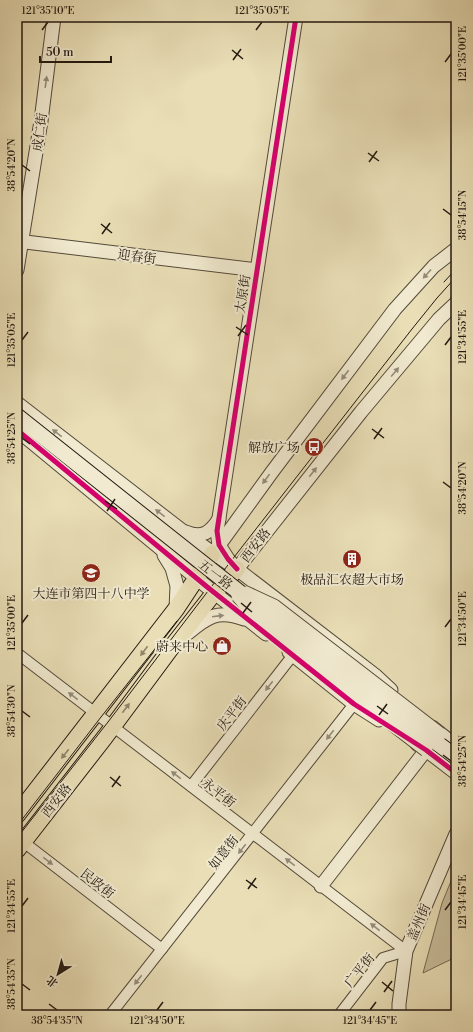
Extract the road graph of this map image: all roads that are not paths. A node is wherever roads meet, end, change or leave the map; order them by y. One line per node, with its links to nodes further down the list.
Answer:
1 (54, 17): 3 (street, 成仁街, one-way to 1)
2 (296, 17): 6 (street, 太原街)
3 (19, 242): 5 (street, 成仁街); 6 (street, 迎春街)
4 (456, 249): 15 (street, one-way to 15)
5 (17, 270)
6 (257, 270): 11 (street, 太原街)
7 (456, 303): 14 (street, 西安路, one-way to 7)
8 (17, 403): 12 (street, one-way to 8)
9 (17, 416): 18 (main road, 五一路, bridge)
10 (17, 430): 13 (street)
11 (219, 518): 12 (street); 15 (street, 太原街)
12 (182, 530): 15 (street)
13 (152, 542): 17 (street); 21 (street)
14 (254, 547): 16 (street, 西安路); 20 (street)
15 (216, 549): 16 (street); 17 (main road, 西安路); 19 (street, 太原街)
16 (237, 569): 19 (main road, 西安路); 20 (street)
17 (196, 578): 19 (street); 21 (main road, 西安路)
18 (230, 585): 29 (street, bridge); 31 (street, bridge); 32 (main road, 五一路, bridge)
19 (214, 593): 22 (street); 23 (main road, 西安路)
20 (280, 602): 29 (street)
21 (176, 609): 27 (main road, 西安路, one-way to 27)
22 (253, 623): 23 (street, one-way to 22); 25 (street)
23 (174, 644): 28 (main road, 西安路, one-way to 23)
24 (17, 653): 27 (street, 永平街, one-way to 24)
25 (293, 655): 26 (street); 34 (street, 庆平街, one-way to 34)
26 (354, 704): 31 (street); 36 (street, 如意街, one-way to 36)
27 (96, 713): 28 (street, 永平街); 35 (main road, 西安路, one-way to 35)
28 (113, 726): 34 (street, 永平街, one-way to 28); 38 (main road, 西安路)
29 (440, 734): 30 (street)
30 (456, 746)
31 (426, 750): 33 (street); 39 (street)
32 (456, 758)
33 (456, 773)
34 (191, 786): 36 (street, 永平街)
35 (17, 815)
36 (253, 834): 39 (street, 永平街, one-way to 36); 40 (street, 如意街, one-way to 40)
37 (456, 834): 41 (street, 盖州街)
38 (19, 843): 40 (street, 民政街, one-way to 40)
39 (321, 886): 41 (street, 永平街, one-way to 39)
40 (162, 949): 42 (street, 如意街, one-way to 42)
41 (406, 951): 43 (street, 广平街); 44 (street, 盖州街)
42 (110, 1015)
43 (339, 1015)
44 (399, 1015)

